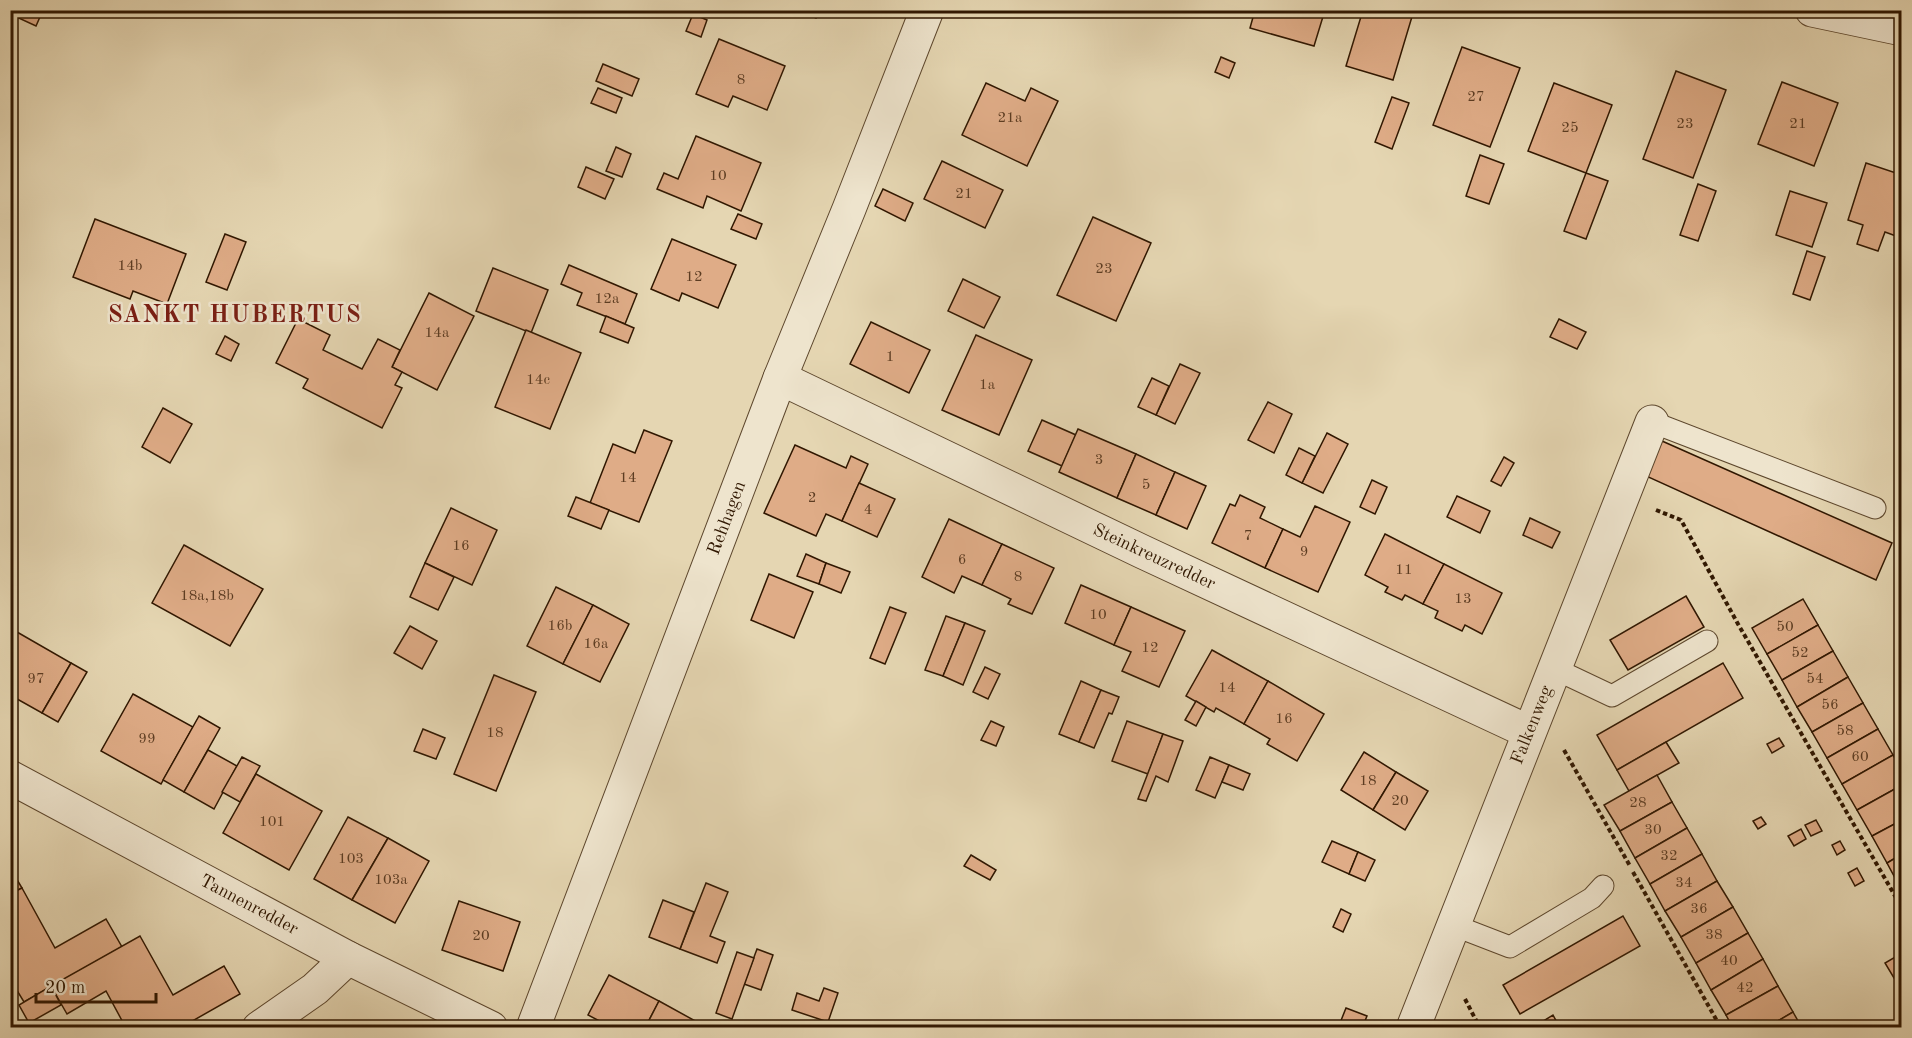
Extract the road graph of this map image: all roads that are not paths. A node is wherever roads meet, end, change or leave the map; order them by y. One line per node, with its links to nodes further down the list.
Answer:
1 (927, 10): 4 (street, Rehhagen)
2 (1812, 10): 3 (street)
3 (1902, 29)
4 (780, 378): 9 (street, Steinkreuzredder); 16 (street, Rehhagen)
5 (1652, 422): 6 (lane); 8 (street, Falkenweg)
6 (1875, 508)
7 (1707, 641): 8 (lane)
8 (1555, 669): 9 (street, Falkenweg)
9 (1529, 732): 12 (street, Falkenweg)
10 (10, 777): 13 (street, Tannenredder)
11 (1603, 886): 12 (lane)
12 (1453, 925): 17 (street, Falkenweg)
13 (348, 958): 14 (street); 15 (street, Tannenredder)
14 (259, 1028)
15 (491, 1028)
16 (534, 1028)
17 (1413, 1028)

